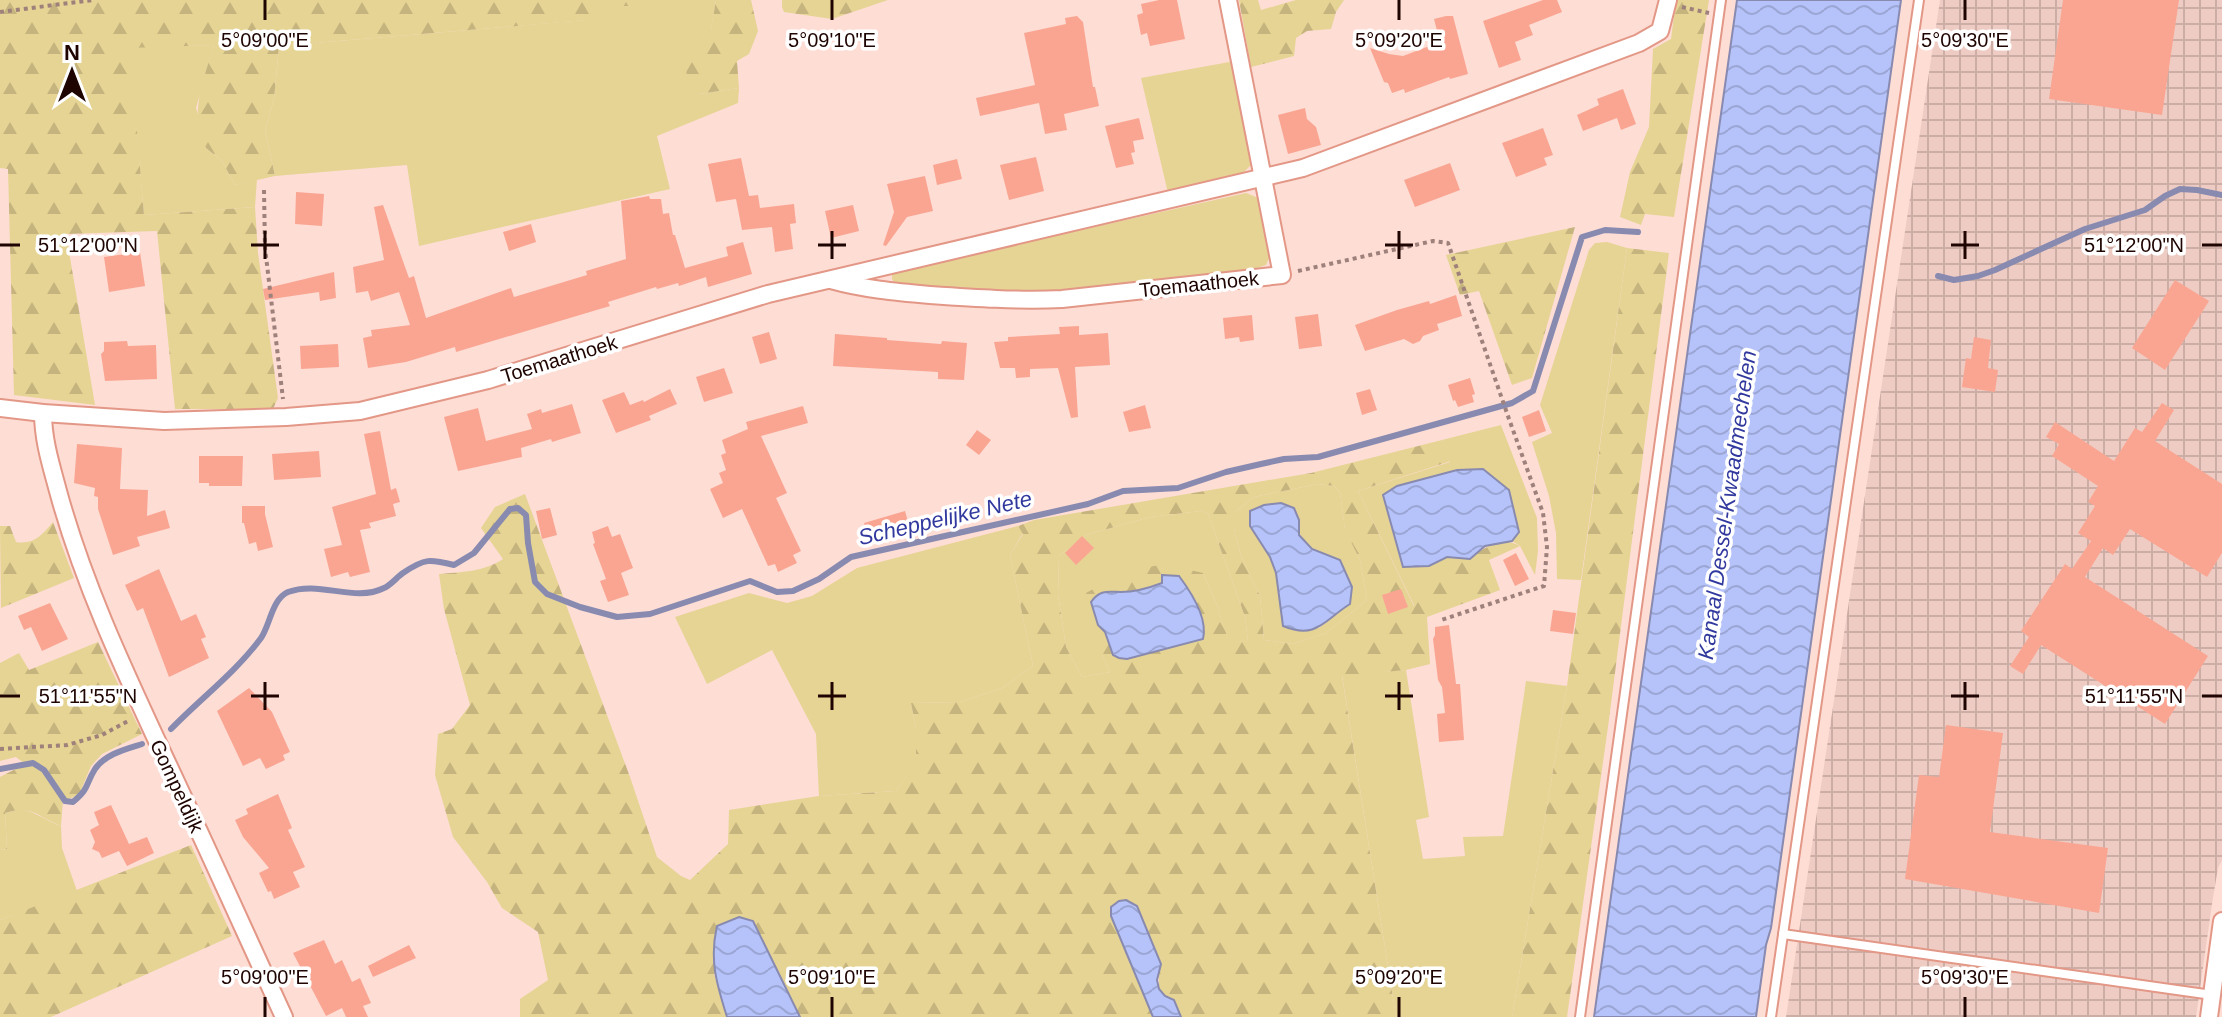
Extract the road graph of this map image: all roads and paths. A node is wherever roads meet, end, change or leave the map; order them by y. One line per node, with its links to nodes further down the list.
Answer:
1 (93, 0): 6 (path)
2 (1228, 0): 8 (street, Toemaathoek)
3 (1721, 0): 7 (lane)
4 (1919, 0): 19 (lane)
5 (1668, 2): 7 (path); 8 (street, Toemaathoek)
6 (0, 12)
7 (1719, 15): 22 (lane)
8 (1264, 179): 10 (street, Toemaathoek); 11 (street, Toemaathoek)
9 (264, 190): 14 (path)
10 (1282, 275): 11 (street, Toemaathoek); 15 (path)
11 (828, 279): 14 (street, Toemaathoek)
12 (0, 408): 13 (street, Toemaathoek)
13 (43, 413): 14 (street, Toemaathoek); 16 (street, Gompeldijk)
14 (286, 417)
15 (1441, 620)
16 (143, 713): 17 (path); 21 (street, Gompeldijk)
17 (0, 749)
18 (2222, 921): 20 (street)
19 (1783, 934): 20 (lane); 23 (lane)
20 (2212, 995): 24 (street)
21 (284, 1017)
22 (1580, 1017)
23 (1771, 1017)
24 (2209, 1017)

